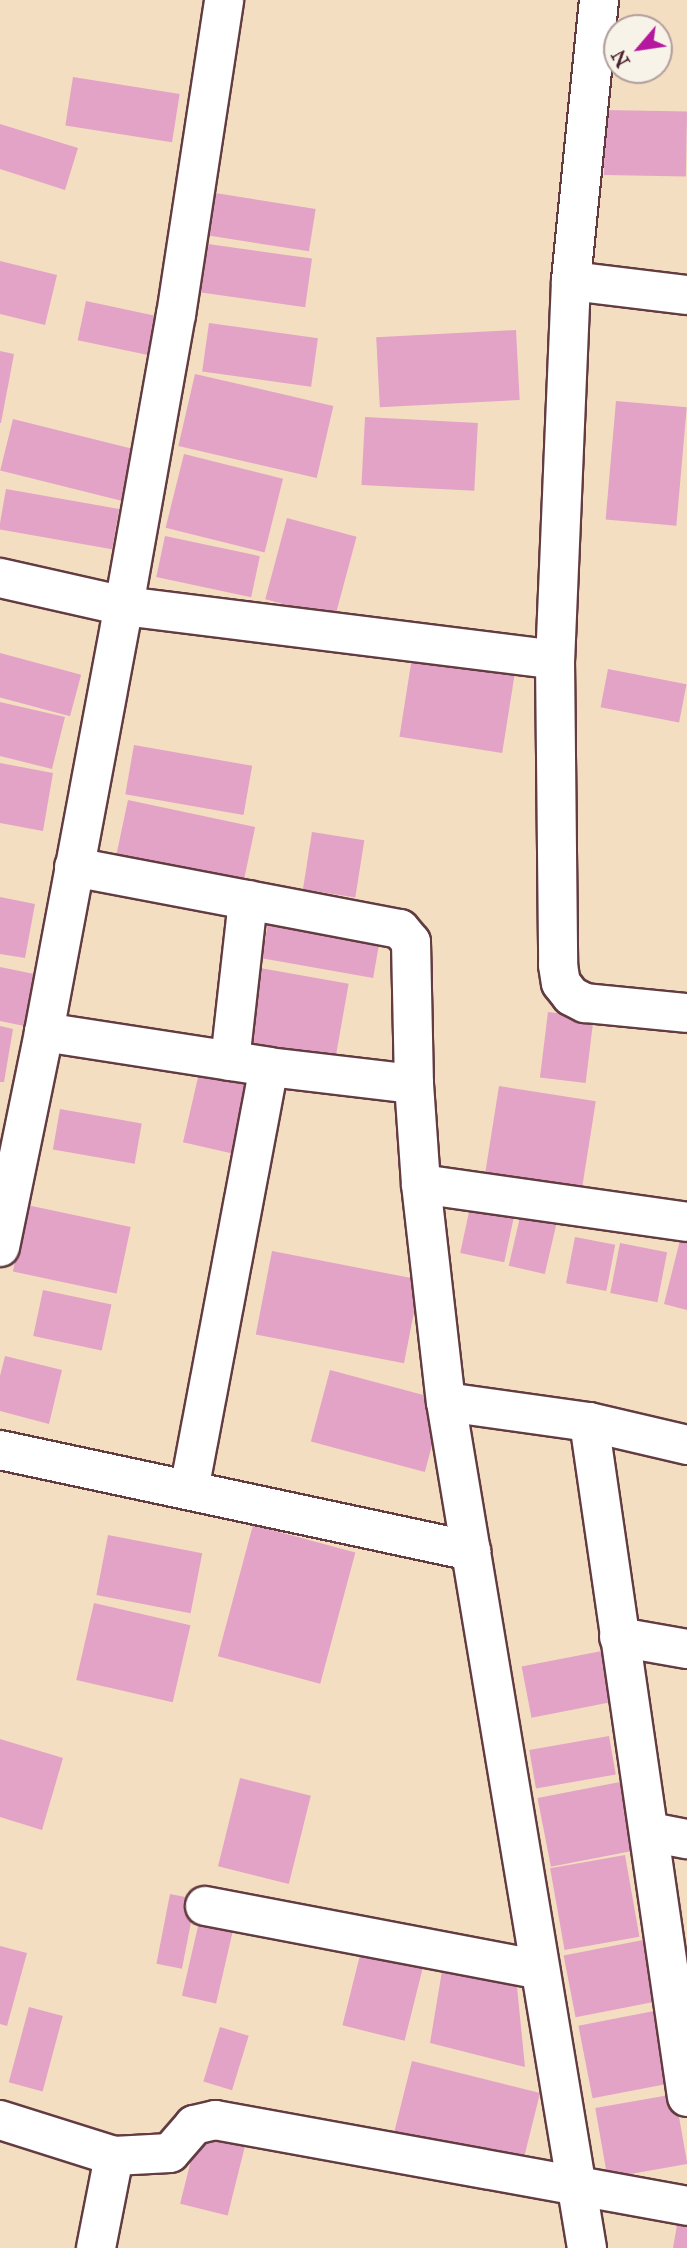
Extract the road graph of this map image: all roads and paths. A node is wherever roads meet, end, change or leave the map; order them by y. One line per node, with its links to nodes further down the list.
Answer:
1 (224, 0): 6 (street)
2 (599, 0): 3 (street)
3 (571, 281): 4 (street); 7 (street)
4 (687, 295)
5 (0, 578): 6 (street)
6 (124, 606): 7 (street); 8 (street)
7 (555, 660): 10 (street)
8 (74, 867): 9 (street); 11 (street)
9 (248, 900): 12 (street); 14 (street)
10 (687, 1013)
11 (44, 1032): 12 (street); 17 (street)
12 (230, 1061): 13 (street)
13 (269, 1067): 14 (street); 22 (street)
14 (414, 1084): 15 (street)
15 (421, 1184): 16 (street); 18 (street)
16 (687, 1222)
17 (0, 1247)
18 (446, 1402): 19 (street); 23 (street)
19 (589, 1422): 20 (street); 24 (street)
20 (687, 1445)
21 (0, 1450): 22 (street)
22 (189, 1490): 23 (street)
23 (471, 1551): 28 (street)
24 (619, 1637): 25 (street); 26 (street)
25 (687, 1649)
26 (669, 1835): 29 (street)
27 (205, 1906): 28 (street)
28 (540, 1970): 32 (street)
29 (687, 2097)
30 (0, 2120): 31 (street)
31 (114, 2156): 32 (street); 34 (street)
32 (576, 2185): 33 (street); 35 (street)
33 (687, 2206)
34 (96, 2248)
35 (587, 2248)

